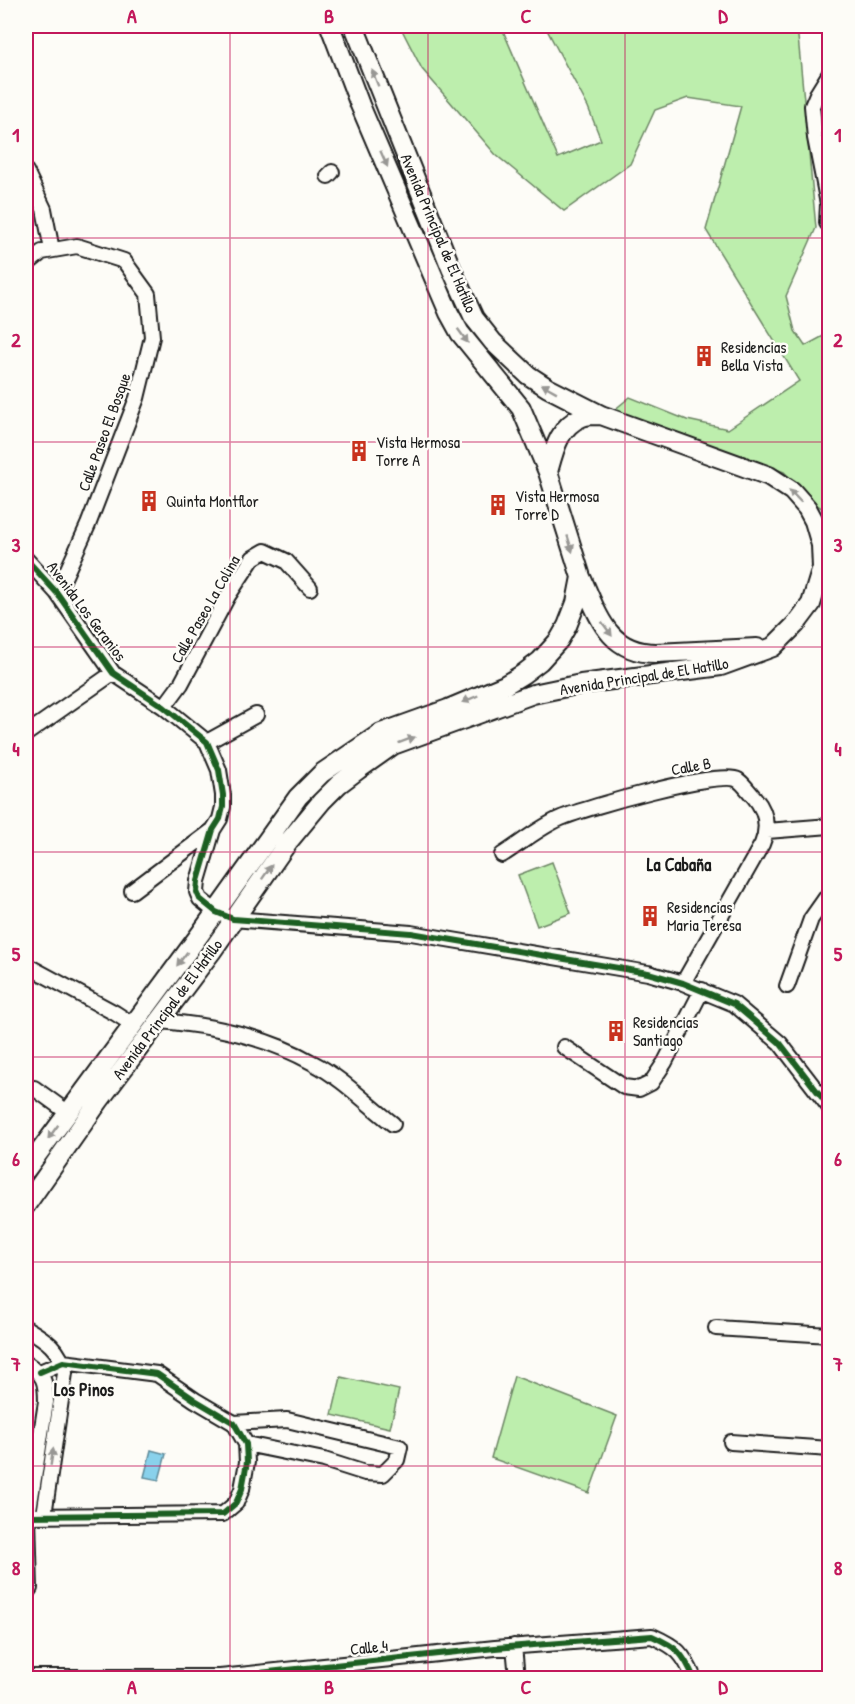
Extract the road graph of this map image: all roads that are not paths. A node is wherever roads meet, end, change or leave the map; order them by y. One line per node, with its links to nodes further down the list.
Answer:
1 (330, 26): 9 (main road, Avenida Principal de El Hatillo, one-way to 9)
2 (354, 26): 8 (main road, Avenida Principal de El Hatillo, one-way to 2)
3 (830, 73): 5 (street)
4 (26, 171): 6 (street)
5 (827, 223)
6 (52, 250): 7 (street); 15 (street, Calle Paseo El Bosque)
7 (26, 265)
8 (601, 415): 9 (main road); 10 (main road, Avenida Principal de El Hatillo, one-way to 8)
9 (548, 472): 12 (main road, Avenida Principal de El Hatillo, one-way to 12)
10 (825, 546): 13 (main road, Avenida Principal de El Hatillo)
11 (26, 558): 15 (street, Avenida Los Geranios)
12 (581, 577): 16 (main road, one-way to 16); 28 (main road, Avenida Principal de El Hatillo, one-way to 28)
13 (823, 585): 16 (main road, Avenida Principal de El Hatillo)
14 (310, 588): 18 (street, Calle Paseo La Colina)
15 (57, 593): 17 (street, Avenida Los Geranios)
16 (773, 647): 28 (main road, Avenida Principal de El Hatillo, one-way to 16)
17 (113, 673): 18 (street, Avenida Los Geranios); 20 (street)
18 (164, 707): 21 (street, Avenida Los Geranios)
19 (256, 715): 21 (street)
20 (26, 734)
21 (207, 742): 23 (street, Avenida Los Geranios)
22 (830, 826): 24 (street)
23 (213, 830): 26 (street); 28 (street, Avenida Los Geranios)
24 (767, 831): 25 (street, Calle B); 30 (street)
25 (502, 855)
26 (132, 891)
27 (830, 892): 31 (street)
28 (225, 915): 30 (street); 33 (main road, Avenida Principal de El Hatillo); 34 (main road, Avenida Principal de El Hatillo, one-way to 34)
29 (26, 965): 34 (street)
30 (683, 983): 32 (street)
31 (787, 986)
32 (702, 990): 35 (street); 37 (street)
33 (159, 1021): 39 (street); 41 (main road, Avenida Principal de El Hatillo)
34 (132, 1024): 38 (main road, Avenida Principal de El Hatillo)
35 (564, 1047)
36 (33, 1088): 38 (street)
37 (830, 1108)
38 (67, 1112): 40 (main road, Avenida Principal de El Hatillo, one-way to 40)
39 (393, 1124)
40 (26, 1170)
41 (26, 1205)
42 (26, 1328): 45 (street)
43 (716, 1328): 44 (street)
44 (830, 1335)
45 (63, 1362): 47 (street); 48 (street); 52 (street, one-way to 45)
46 (26, 1364): 47 (street)
47 (40, 1372): 53 (street)
48 (234, 1423): 50 (street); 50 (street)
49 (731, 1442): 51 (street)
50 (246, 1444): 52 (street)
51 (830, 1449)
52 (44, 1515): 53 (street)
53 (27, 1516): 54 (street)
54 (26, 1593)
55 (514, 1646): 58 (street, Calle 4); 59 (street); 60 (street, Calle 4)
56 (26, 1677): 57 (street, Calle 4)
57 (104, 1678): 58 (street, Calle 4)
58 (221, 1678)
59 (517, 1678)
60 (694, 1678)

